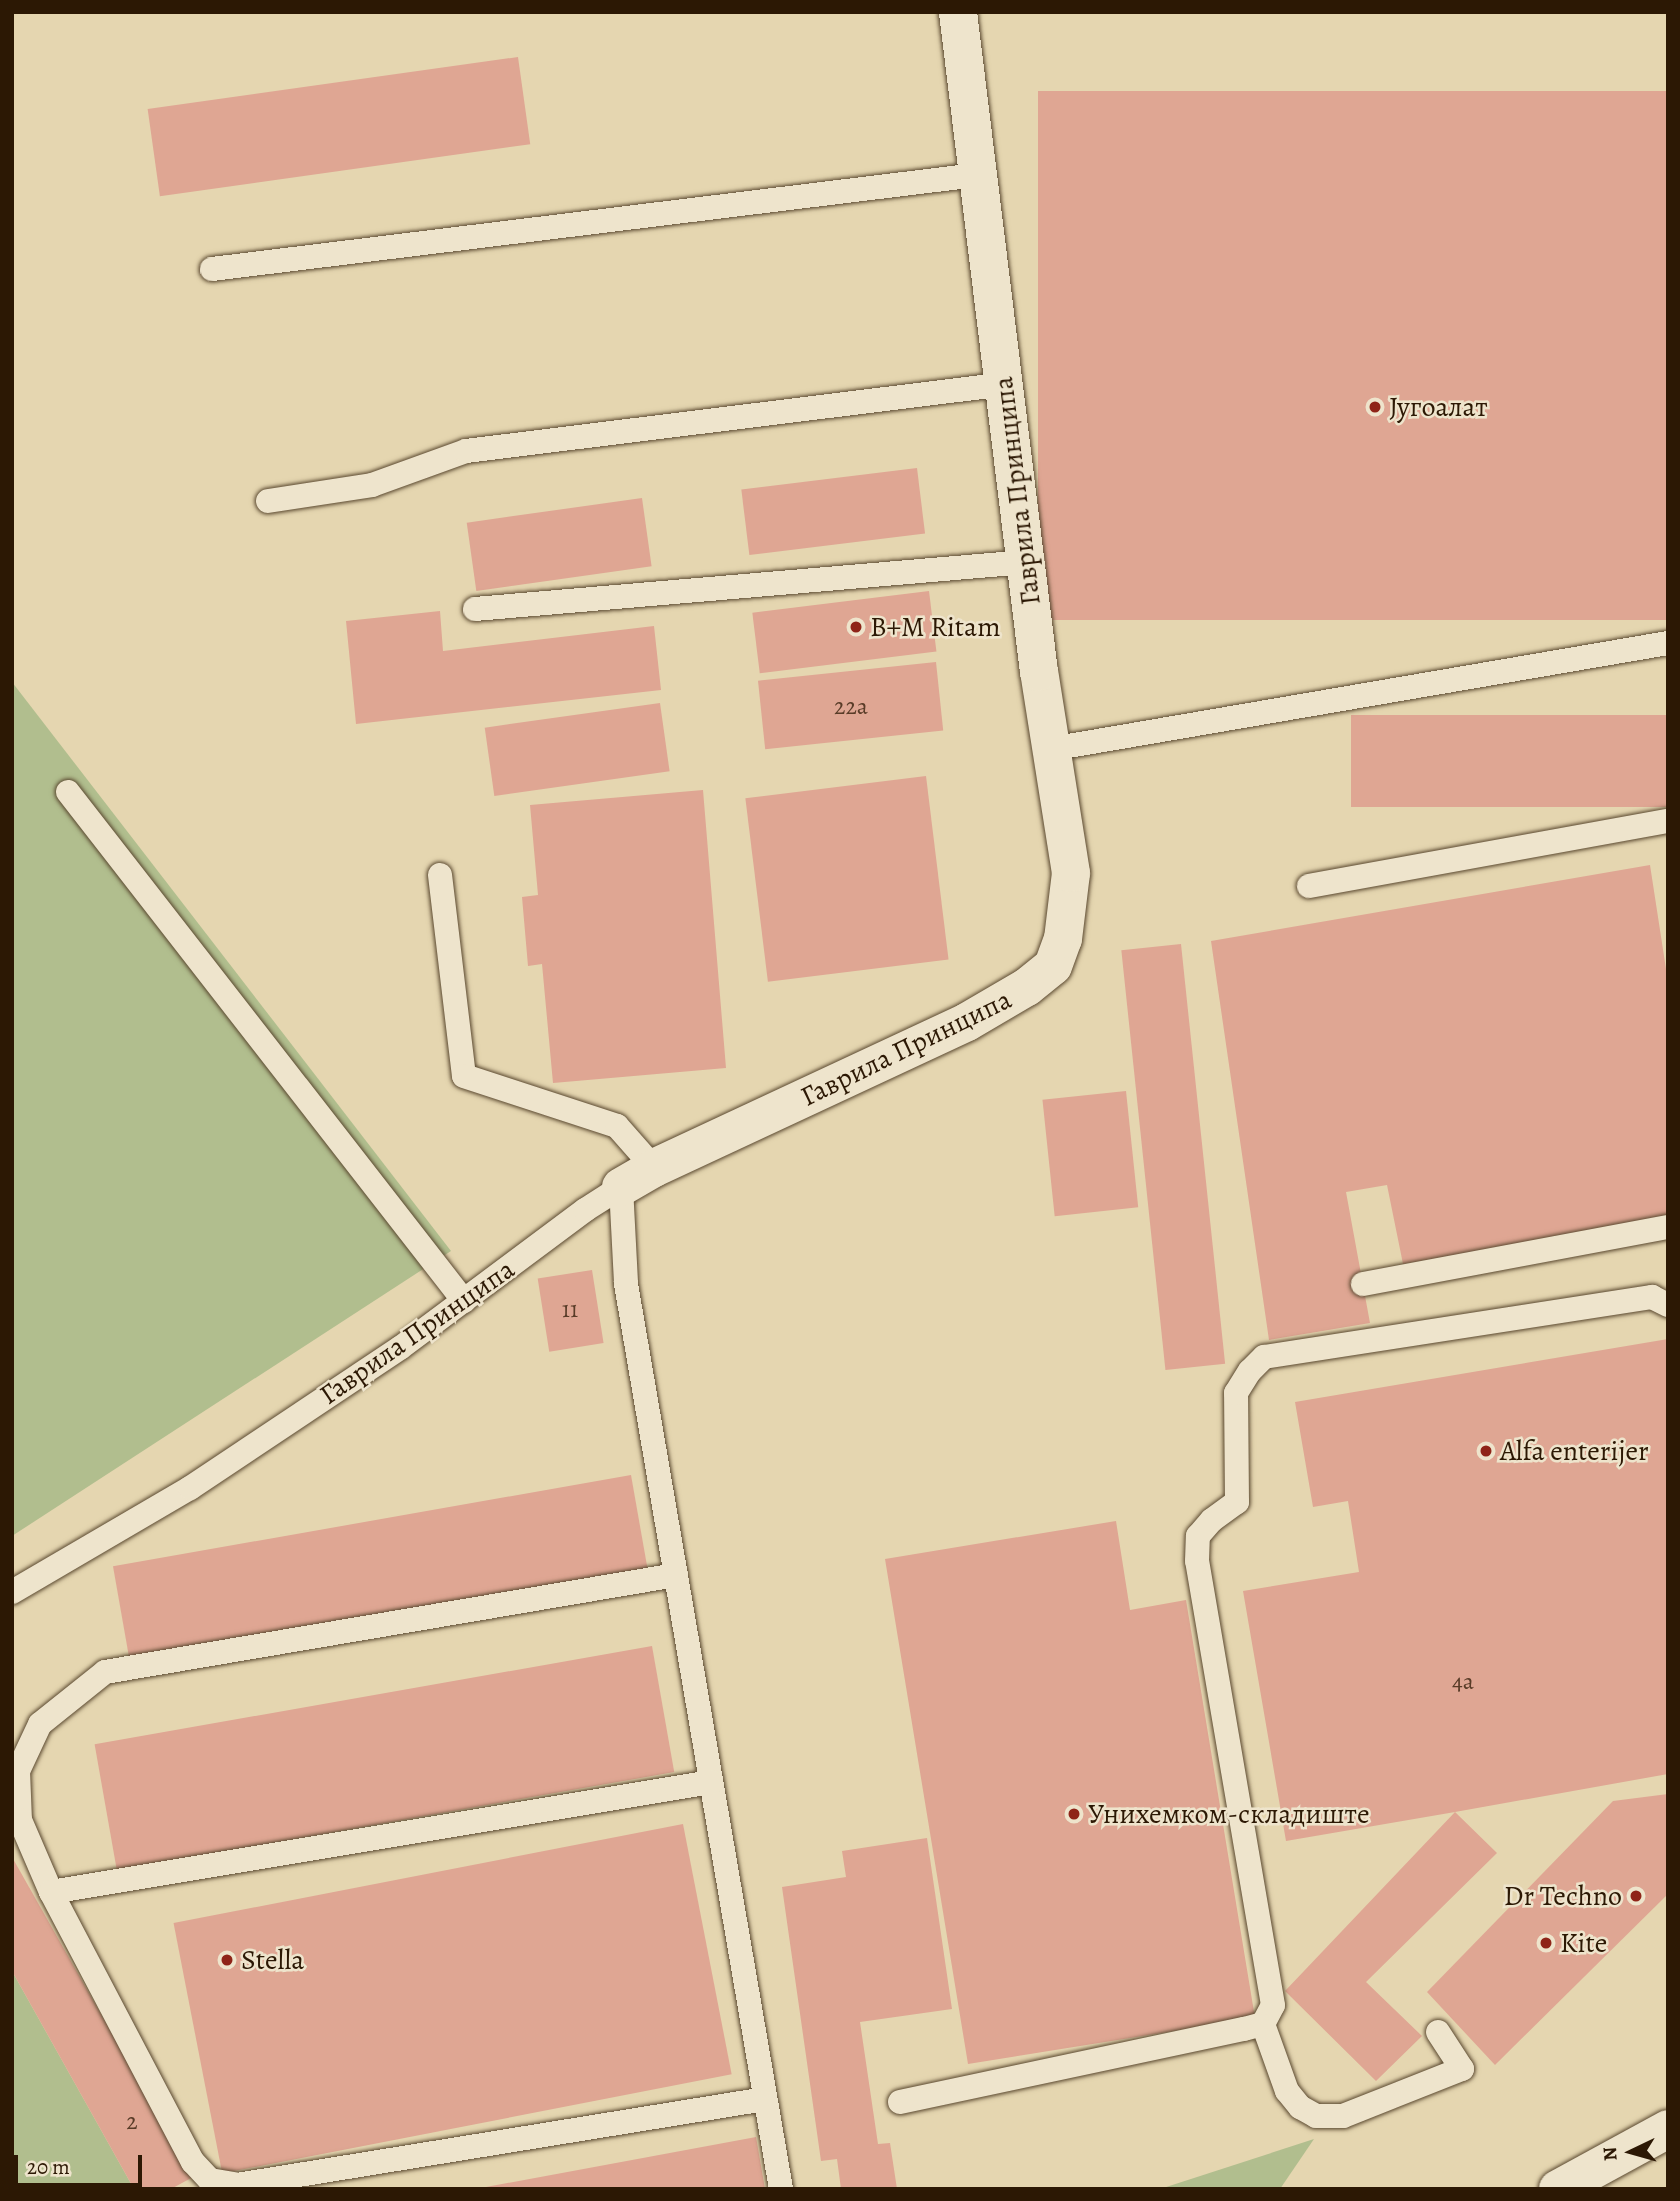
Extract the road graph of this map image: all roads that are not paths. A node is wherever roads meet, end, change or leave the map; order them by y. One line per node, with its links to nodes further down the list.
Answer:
1 (958, 12): 2 (street, Гаврила Принципа)
2 (976, 175): 3 (lane); 4 (street, Гаврила Принципа)
3 (212, 269)
4 (1006, 384): 5 (lane); 6 (street, Гаврила Принципа)
5 (268, 501)
6 (1025, 562): 7 (lane); 9 (street, Гаврила Принципа)
7 (475, 609)
8 (1668, 643): 9 (lane)
9 (1051, 749): 14 (street, Гаврила Принципа)
10 (68, 792): 18 (lane)
11 (1668, 821): 13 (lane)
12 (440, 875): 14 (lane)
13 (1309, 886)
14 (654, 1168): 15 (street, Гаврила Принципа)
15 (621, 1187): 18 (lane, Гаврила Принципа); 20 (lane)
16 (1668, 1227): 17 (lane)
17 (1363, 1284)
18 (464, 1301): 21 (lane, Гаврила Принципа)
19 (1660, 1301): 24 (lane)
20 (676, 1575): 22 (lane); 23 (lane)
21 (12, 1592)
22 (711, 1782): 23 (lane); 26 (lane)
23 (51, 1892): 26 (lane)
24 (1263, 2024): 25 (lane); 27 (lane)
25 (1438, 2032)
26 (765, 2099): 29 (lane)
27 (900, 2102)
28 (1668, 2129): 30 (street)
29 (781, 2189)
30 (1558, 2189)

